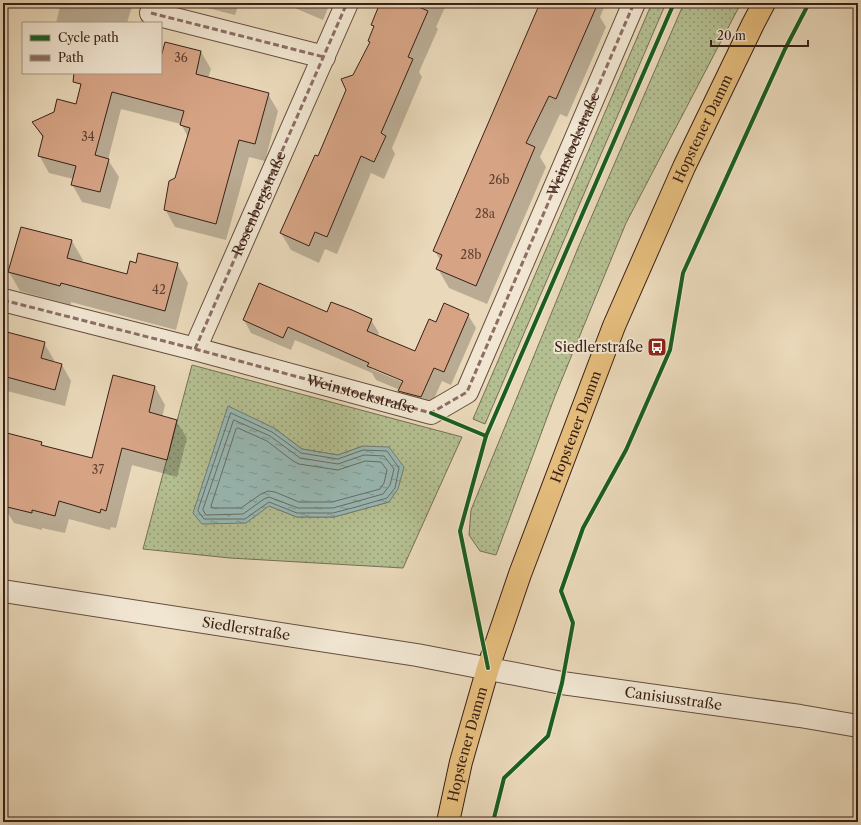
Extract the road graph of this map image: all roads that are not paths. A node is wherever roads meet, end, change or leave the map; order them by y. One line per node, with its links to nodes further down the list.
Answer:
1 (347, 3): 5 (street, Rosenbergstraße)
2 (634, 3): 7 (street, Weinstockstraße)
3 (764, 3): 9 (main road, Hopstener Damm)
4 (151, 13): 5 (street)
5 (324, 57): 7 (street, Rosenbergstraße)
6 (3, 300): 7 (street, Weinstockstraße)
7 (195, 349)
8 (3, 591): 9 (street, Siedlerstraße)
9 (488, 668): 10 (street, Canisiusstraße); 11 (main road, Hopstener Damm)
10 (858, 726)
11 (448, 822)

